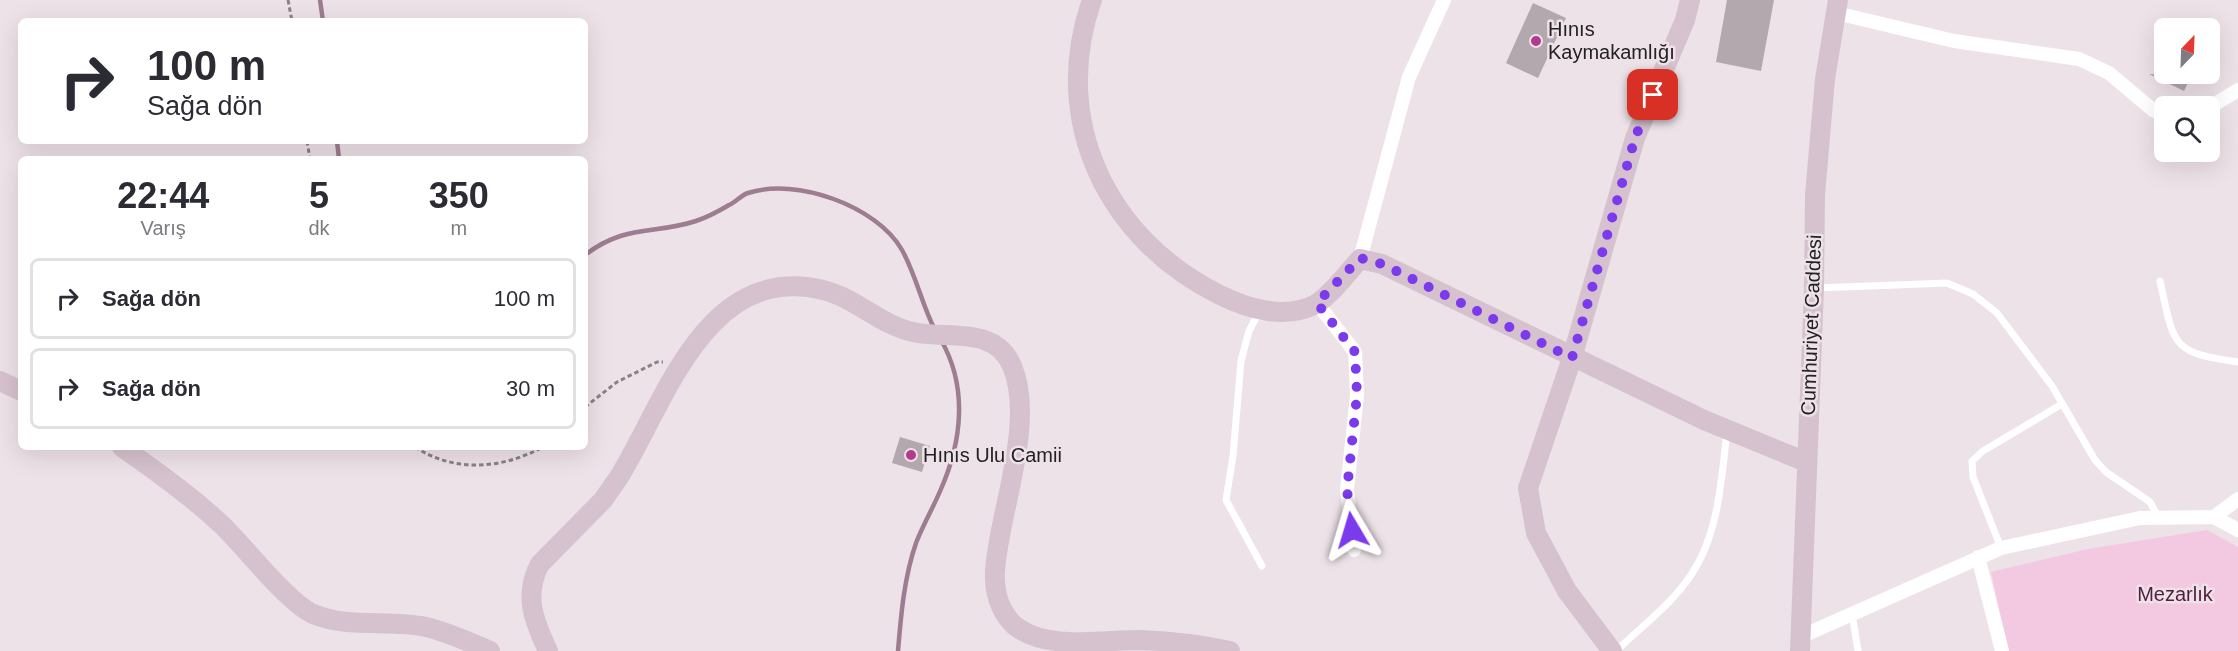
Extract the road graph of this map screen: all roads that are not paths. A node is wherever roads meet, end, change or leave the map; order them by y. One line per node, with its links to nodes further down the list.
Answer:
1 (1092, 0): 12 (street)
2 (1444, 0): 8 (street)
3 (1690, 0): 13 (street)
4 (1837, 7): 7 (street); 10 (street, Cumhuriyet Caddesi)
5 (2238, 90): 6 (street)
6 (2220, 101)
7 (2154, 111)
8 (1360, 258): 11 (street); 13 (street)
9 (2160, 280): 14 (lane)
10 (1814, 288): 17 (lane); 20 (street, Cumhuriyet Caddesi)
11 (1317, 303): 12 (street); 26 (street)
12 (1260, 310): 28 (lane)
13 (1572, 358): 18 (street); 31 (street)
14 (2238, 362)
15 (0, 381): 16 (street)
16 (18, 390)
17 (2062, 404): 22 (lane); 25 (lane)
18 (1728, 429): 20 (street); 31 (lane)
19 (126, 450): 32 (street)
20 (1806, 462): 30 (street, Cumhuriyet Caddesi)
21 (2238, 499): 23 (street)
22 (2158, 517): 23 (street); 25 (street)
23 (2214, 517): 24 (street)
24 (2238, 530)
25 (2001, 548): 27 (street)
26 (1354, 550)
27 (1978, 557): 29 (street); 36 (street)
28 (1262, 566)
29 (1852, 614): 30 (street); 35 (lane)
30 (1800, 644)
31 (1610, 650)
32 (490, 651)
33 (548, 651): 34 (street)
34 (1230, 651)
35 (1858, 651)
36 (2002, 651)

